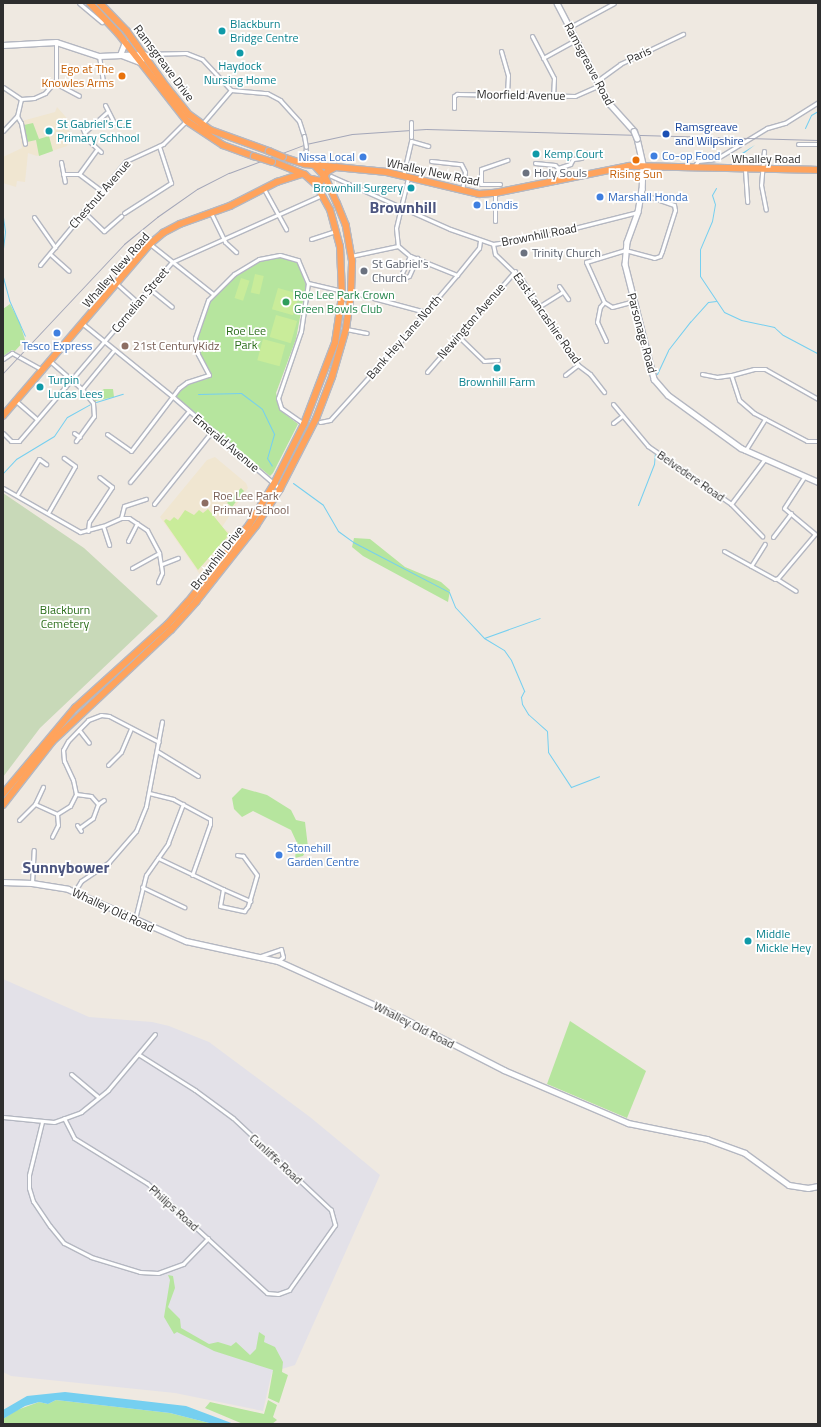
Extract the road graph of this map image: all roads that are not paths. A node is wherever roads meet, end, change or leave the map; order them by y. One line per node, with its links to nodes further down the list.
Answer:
1 (79, 3): 5 (street)
2 (100, 3): 16 (highway, Ramsgreave Drive)
3 (557, 3): 7 (street, Ramsgreave Road)
4 (614, 3): 7 (street)
5 (89, 5): 6 (street); 12 (highway, Ramsgreave Drive)
6 (102, 22)
7 (570, 28): 10 (street, Ramsgreave Road)
8 (683, 34): 22 (street, Paris)
9 (532, 36): 19 (street)
10 (576, 40): 19 (street); 22 (street, Ramsgreave Road)
11 (56, 42): 13 (street); 17 (street); 21 (street)
12 (125, 42): 15 (highway, Ramsgreave Drive); 18 (street)
13 (3, 45)
14 (501, 51): 27 (street)
15 (134, 53): 16 (street); 18 (street); 20 (highway, Ramsgreave Drive)
16 (144, 54): 20 (street); 25 (street); 35 (highway, Ramsgreave Drive)
17 (99, 56): 18 (street); 23 (street)
18 (120, 56): 20 (street)
19 (543, 58): 28 (street)
20 (141, 62): 36 (highway, Ramsgreave Drive)
21 (54, 83): 26 (street); 29 (street)
22 (598, 83): 28 (street, Moorfield Avenue); 59 (street, Ramsgreave Road, bridge)
23 (104, 86)
24 (3, 87): 29 (street)
25 (231, 90): 39 (street); 56 (street, bridge)
26 (79, 96)
27 (507, 96): 28 (street, Moorfield Avenue); 32 (street, Moorfield Avenue)
28 (553, 96)
29 (21, 99): 34 (street)
30 (818, 102): 62 (street)
31 (105, 105): 33 (street)
32 (454, 108)
33 (107, 112): 38 (street); 42 (street)
34 (17, 116): 41 (street); 44 (street)
35 (192, 116): 36 (street, Chestnut Avenue); 39 (highway, Ramsgreave Drive)
36 (187, 120): 47 (street, Chestnut Avenue); 63 (highway, Ramsgreave Drive, bridge)
37 (411, 122): 43 (street, bridge)
38 (114, 123)
39 (202, 124): 56 (highway, Ramsgreave Drive, bridge)
40 (82, 127): 42 (street)
41 (3, 131)
42 (85, 132): 49 (street)
43 (411, 139): 48 (street); 73 (street)
44 (25, 144)
45 (798, 144): 46 (street)
46 (818, 144)
47 (159, 146): 80 (street, Chestnut Avenue); 88 (street)
48 (428, 146)
49 (97, 149): 51 (street); 69 (street)
50 (764, 151): 66 (street)
51 (101, 152)
52 (588, 152): 61 (street)
53 (507, 160): 77 (street)
54 (431, 161): 81 (street)
55 (60, 162): 68 (street)
56 (305, 164): 57 (highway, Whalley New Road); 63 (highway, Whalley New Road); 70 (highway)
57 (313, 164): 60 (highway, Whalley New Road); 72 (highway)
58 (535, 164): 61 (street)
59 (643, 165): 62 (highway, Whalley New Road); 76 (highway, Whalley New Road); 83 (street, Parsonage Road)
60 (340, 167): 72 (highway); 73 (highway, Whalley New Road)
61 (558, 168): 76 (street)
62 (692, 169): 64 (highway, Whalley New Road)
63 (293, 170): 70 (highway, Ramsgreave Drive); 75 (highway, Whalley New Road)
64 (714, 170): 65 (highway, Whalley Road)
65 (745, 170): 66 (highway, Whalley Road); 85 (street)
66 (760, 170): 67 (highway, Whalley Road); 87 (street)
67 (818, 170)
68 (63, 174): 69 (street); 74 (street)
69 (79, 174): 80 (street)
70 (305, 175): 72 (highway); 75 (highway, Whalley New Road); 84 (highway, Brownhill Drive)
71 (332, 176): 86 (street, Brownhill Road)
72 (325, 177): 106 (highway, Brownhill Drive)
73 (405, 177): 81 (highway, Whalley New Road); 86 (street)
74 (65, 182)
75 (278, 182): 79 (highway, Whalley New Road)
76 (555, 182): 82 (highway, Whalley New Road)
77 (489, 184): 78 (street); 82 (street)
78 (500, 184)
79 (264, 189): 90 (highway, Whalley New Road); 91 (street)
80 (103, 192): 88 (street, Chestnut Avenue)
81 (462, 192): 82 (highway, Whalley New Road)
82 (493, 194): 93 (street)
83 (642, 194): 89 (street, Parsonage Road); 103 (street)
84 (322, 195): 91 (street, Cornelian Street); 95 (highway, Brownhill Drive)
85 (747, 202)
86 (401, 208): 98 (street, Brownhill Road); 101 (street)
87 (766, 210)
88 (83, 211): 102 (street, Chestnut Avenue)
89 (638, 212): 100 (street, Brownhill Road); 103 (street, Parsonage Road)
90 (211, 213): 96 (street); 99 (highway, Whalley New Road)
91 (276, 215): 94 (street); 96 (street, Cornelian Street)
92 (34, 217): 102 (street)
93 (495, 221)
94 (286, 229)
95 (337, 230): 97 (street); 118 (highway, Brownhill Drive)
96 (223, 239): 104 (street); 109 (street, Cornelian Street)
97 (311, 239)
98 (480, 241): 100 (street, Brownhill Road); 113 (street, Bank Hey Lane North)
99 (150, 244): 109 (street); 115 (highway, Whalley New Road)
100 (493, 244): 112 (street, East Lancashire Road)
101 (398, 246): 106 (street); 107 (street)
102 (55, 247): 105 (street, Chestnut Avenue)
103 (625, 250): 123 (street, Parsonage Road); 124 (street)
104 (236, 252)
105 (50, 254): 110 (street, Chestnut Avenue); 111 (street)
106 (351, 256): 119 (highway, Brownhill Drive)
107 (410, 256): 108 (street); 108 (street)
108 (417, 258): 113 (street)
109 (172, 262): 117 (street, Cornelian Street); 121 (street)
110 (40, 265)
111 (69, 271)
112 (515, 271): 126 (street, East Lancashire Road); 132 (street, Newington Avenue)
113 (457, 275): 128 (street, Bank Hey Lane North)
114 (308, 283): 118 (street); 121 (street); 159 (street)
115 (117, 284): 125 (street); 129 (highway, Whalley New Road)
116 (559, 286): 120 (street)
117 (150, 289): 125 (street, Cornelian Street); 127 (street)
118 (342, 291): 159 (highway, Brownhill Drive)
119 (351, 292): 128 (street); 130 (highway, Brownhill Drive)
120 (562, 292): 122 (street); 126 (street)
121 (213, 294): 148 (street)
122 (568, 299)
123 (634, 301): 124 (street); 167 (street, Parsonage Road)
124 (604, 302): 133 (street)
125 (138, 303): 134 (street, Cornelian Street)
126 (540, 306): 139 (street, East Lancashire Road)
127 (172, 307)
128 (425, 312): 157 (street, Bank Hey Lane North)
129 (82, 324): 134 (street, Emerald Avenue); 138 (highway, Whalley New Road)
130 (346, 329): 131 (street); 177 (highway, Brownhill Drive)
131 (367, 333)
132 (458, 336): 137 (street); 141 (street, Newington Avenue)
133 (606, 341)
134 (104, 342): 135 (street, Emerald Avenue); 145 (street, Cornelian Street)
135 (114, 350): 146 (street); 148 (street, Emerald Avenue)
136 (3, 359): 140 (street)
137 (498, 360)
138 (50, 361): 140 (highway, Whalley New Road); 145 (street)
139 (578, 365): 144 (street); 147 (street, East Lancashire Road)
140 (43, 370): 150 (highway, Whalley New Road)
141 (427, 372)
142 (702, 374): 143 (street)
143 (731, 374): 149 (street); 156 (street)
144 (565, 375)
145 (72, 380): 146 (street); 155 (street, Cornelian Street)
146 (82, 389): 164 (street)
147 (604, 392)
148 (172, 396): 152 (street, Emerald Avenue); 163 (street)
149 (818, 399)
150 (16, 401): 153 (highway, Whalley New Road); 155 (street)
151 (613, 404): 154 (street, Belvedere Road)
152 (188, 411): 160 (street, Emerald Avenue); 173 (street)
153 (3, 416)
154 (622, 416): 158 (street); 181 (street, Belvedere Road)
155 (37, 419): 161 (street, Cornelian Street)
156 (765, 419): 166 (street); 167 (street)
157 (320, 422)
158 (613, 423)
159 (304, 424): 175 (highway, Brownhill Drive)
160 (212, 430): 175 (street, Emerald Avenue); 180 (street)
161 (3, 433)
162 (74, 433): 164 (street)
163 (107, 434)
164 (80, 437): 165 (street)
165 (76, 441)
166 (818, 441)
167 (745, 451): 169 (street, Parsonage Road)
168 (64, 458): 183 (street)
169 (764, 460): 172 (street, Parsonage Road); 181 (street)
170 (46, 464): 178 (street)
171 (99, 477): 187 (street)
172 (804, 477): 174 (street, Parsonage Road); 182 (street)
173 (130, 482)
174 (818, 482)
175 (274, 484): 177 (street, Emerald Avenue); 212 (highway, Brownhill Drive)
176 (3, 488): 178 (street)
177 (280, 489): 218 (highway, Brownhill Drive)
178 (17, 495): 183 (street)
179 (146, 498): 184 (street)
180 (154, 504)
181 (731, 504): 188 (street, Belvedere Road)
182 (791, 513): 189 (street); 199 (street)
183 (48, 514): 187 (street)
184 (121, 518): 185 (street); 186 (street)
185 (137, 523): 190 (street); 194 (street)
186 (103, 526): 187 (street); 192 (street)
187 (88, 531)
188 (762, 536)
189 (773, 537)
190 (128, 541)
191 (765, 544): 197 (street)
192 (109, 545)
193 (724, 550): 197 (street)
194 (159, 553): 196 (street); 198 (street)
195 (178, 558): 196 (street)
196 (162, 564): 200 (street)
197 (751, 566): 199 (street)
198 (132, 568)
199 (777, 579): 201 (street)
200 (158, 582)
201 (796, 591)
202 (162, 721): 206 (street)
203 (131, 729): 204 (street); 206 (street); 208 (street)
204 (79, 730): 205 (street); 213 (street)
205 (89, 742)
206 (158, 742): 207 (street)
207 (157, 751): 209 (street); 211 (street)
208 (108, 765)
209 (198, 776)
210 (44, 788): 215 (street)
211 (149, 793): 217 (street); 231 (street)
212 (3, 794)
213 (76, 794): 216 (street); 219 (street)
214 (104, 800): 216 (street)
215 (35, 804): 219 (street); 220 (street)
216 (98, 804): 221 (street)
217 (183, 804): 225 (street); 226 (street)
218 (3, 805)
219 (57, 814): 222 (street)
220 (19, 820)
221 (79, 828)
222 (52, 837)
223 (34, 850): 228 (street)
224 (237, 855): 232 (street)
225 (158, 858): 226 (street); 229 (street)
226 (192, 874): 230 (street)
227 (3, 882): 228 (street, Whalley Old Road)
228 (32, 883): 231 (street, Whalley Old Road)
229 (142, 887): 233 (street); 234 (street)
230 (223, 889): 232 (street); 232 (street)
231 (76, 891): 234 (street, Whalley Old Road)
232 (250, 901)
233 (184, 907)
234 (134, 920): 235 (street, Whalley Old Road)
235 (261, 956): 236 (street, Whalley Old Road); 236 (street)
236 (278, 961): 244 (street, Whalley Old Road)
237 (155, 1034): 238 (street)
238 (138, 1054): 240 (street); 246 (street, Cunliffe Road)
239 (71, 1074): 240 (street)
240 (98, 1098): 242 (street)
241 (3, 1117): 243 (street)
242 (64, 1118): 243 (street); 245 (street, Philips Road)
243 (42, 1122): 245 (street)
244 (818, 1186)
245 (208, 1238): 246 (street, Philips Road)
246 (286, 1292)

